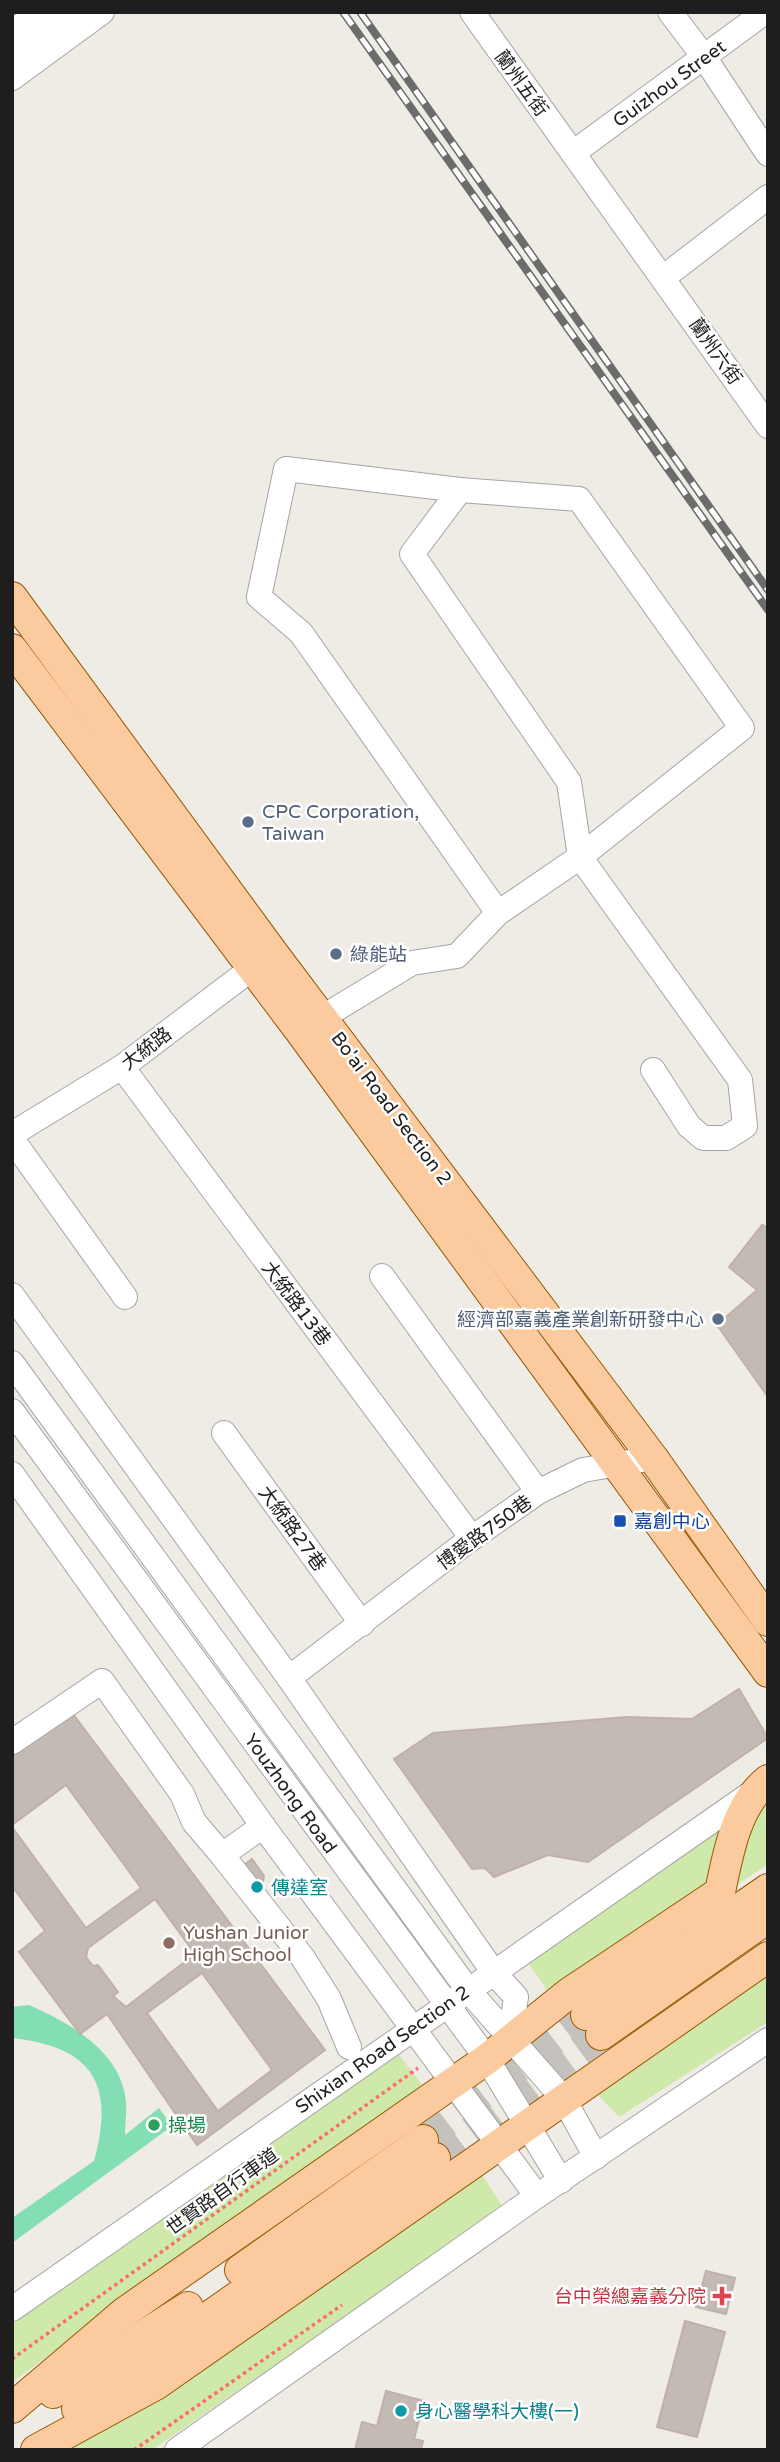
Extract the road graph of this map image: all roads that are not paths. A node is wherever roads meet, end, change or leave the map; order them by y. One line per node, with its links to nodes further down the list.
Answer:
1 (40, 12): 7 (street)
2 (70, 12): 8 (street)
3 (102, 12): 10 (street)
4 (472, 12): 11 (street, 蘭州五街)
5 (670, 12): 9 (street)
6 (765, 12): 9 (street, Guizhou Street)
7 (12, 32)
8 (12, 54)
9 (704, 57): 11 (street, Guizhou Street); 12 (street)
10 (12, 78)
11 (573, 153): 14 (street, 蘭州五街)
12 (768, 155)
13 (768, 197): 14 (street)
14 (664, 276): 15 (street, 蘭州六街)
15 (768, 426)
16 (460, 490): 19 (street); 19 (street); 20 (street)
17 (12, 597): 21 (main road, Bo'ai Road Section 2)
18 (12, 649): 21 (main road, Bo'ai Road Section 2)
19 (580, 857): 20 (street); 24 (street)
20 (498, 913): 22 (street)
21 (262, 960): 22 (main road, Bo'ai Road Section 2); 23 (street, 大統路)
22 (312, 1024): 32 (main road, Bo'ai Road Section 2); 33 (main road, Bo'ai Road Section 2)
23 (122, 1067): 25 (street, 大統路); 36 (street, 大統路13巷)
24 (653, 1070)
25 (12, 1136): 28 (street)
26 (382, 1276): 35 (street)
27 (12, 1295): 40 (street)
28 (125, 1297)
29 (12, 1363): 49 (street, Youzhong Road)
30 (12, 1411): 50 (street, Youzhong Road)
31 (224, 1433): 38 (street, 大統路27巷)
32 (653, 1458): 33 (street, 博愛路750巷); 37 (main road, Bo'ai Road Section 2)
33 (619, 1464): 35 (street, 博愛路750巷); 39 (main road, Bo'ai Road Section 2)
34 (12, 1474): 43 (street)
35 (538, 1492): 36 (street, 博愛路750巷)
36 (472, 1538): 38 (street, 博愛路750巷)
37 (768, 1621)
38 (362, 1624): 40 (street, 博愛路750巷)
39 (768, 1672)
40 (289, 1678): 48 (street)
41 (12, 1742): 44 (street)
42 (761, 1786): 48 (street, Shixian Road Section 2); 52 (main road)
43 (263, 1826): 44 (street); 51 (street)
44 (222, 1855): 54 (street)
45 (768, 1889): 46 (main road)
46 (768, 1918)
47 (768, 1957): 57 (main road)
48 (494, 1973): 49 (street, Shixian Road Section 2); 52 (street)
49 (468, 1990): 50 (street, Shixian Road Section 2); 52 (street, Youzhong Road)
50 (445, 2005): 51 (street, Shixian Road Section 2); 55 (street, Youzhong Road)
51 (408, 2030): 56 (street); 63 (street, Shixian Road Section 2)
52 (509, 2039): 55 (main road); 57 (street, Youzhong Road)
53 (768, 2040): 60 (street)
54 (349, 2047)
55 (487, 2059): 56 (main road); 58 (street, Youzhong Road)
56 (453, 2082): 59 (street); 64 (main road)
57 (563, 2098): 58 (main road); 60 (street, Youzhong Road)
58 (530, 2125): 59 (main road); 61 (street, Youzhong Road)
59 (499, 2144): 62 (street); 67 (main road)
60 (596, 2157): 61 (street)
61 (561, 2181): 62 (street)
62 (537, 2196): 68 (street)
63 (12, 2309)
64 (12, 2408)
65 (12, 2419): 66 (main road)
66 (22, 2450)
67 (36, 2450)
68 (177, 2450)

